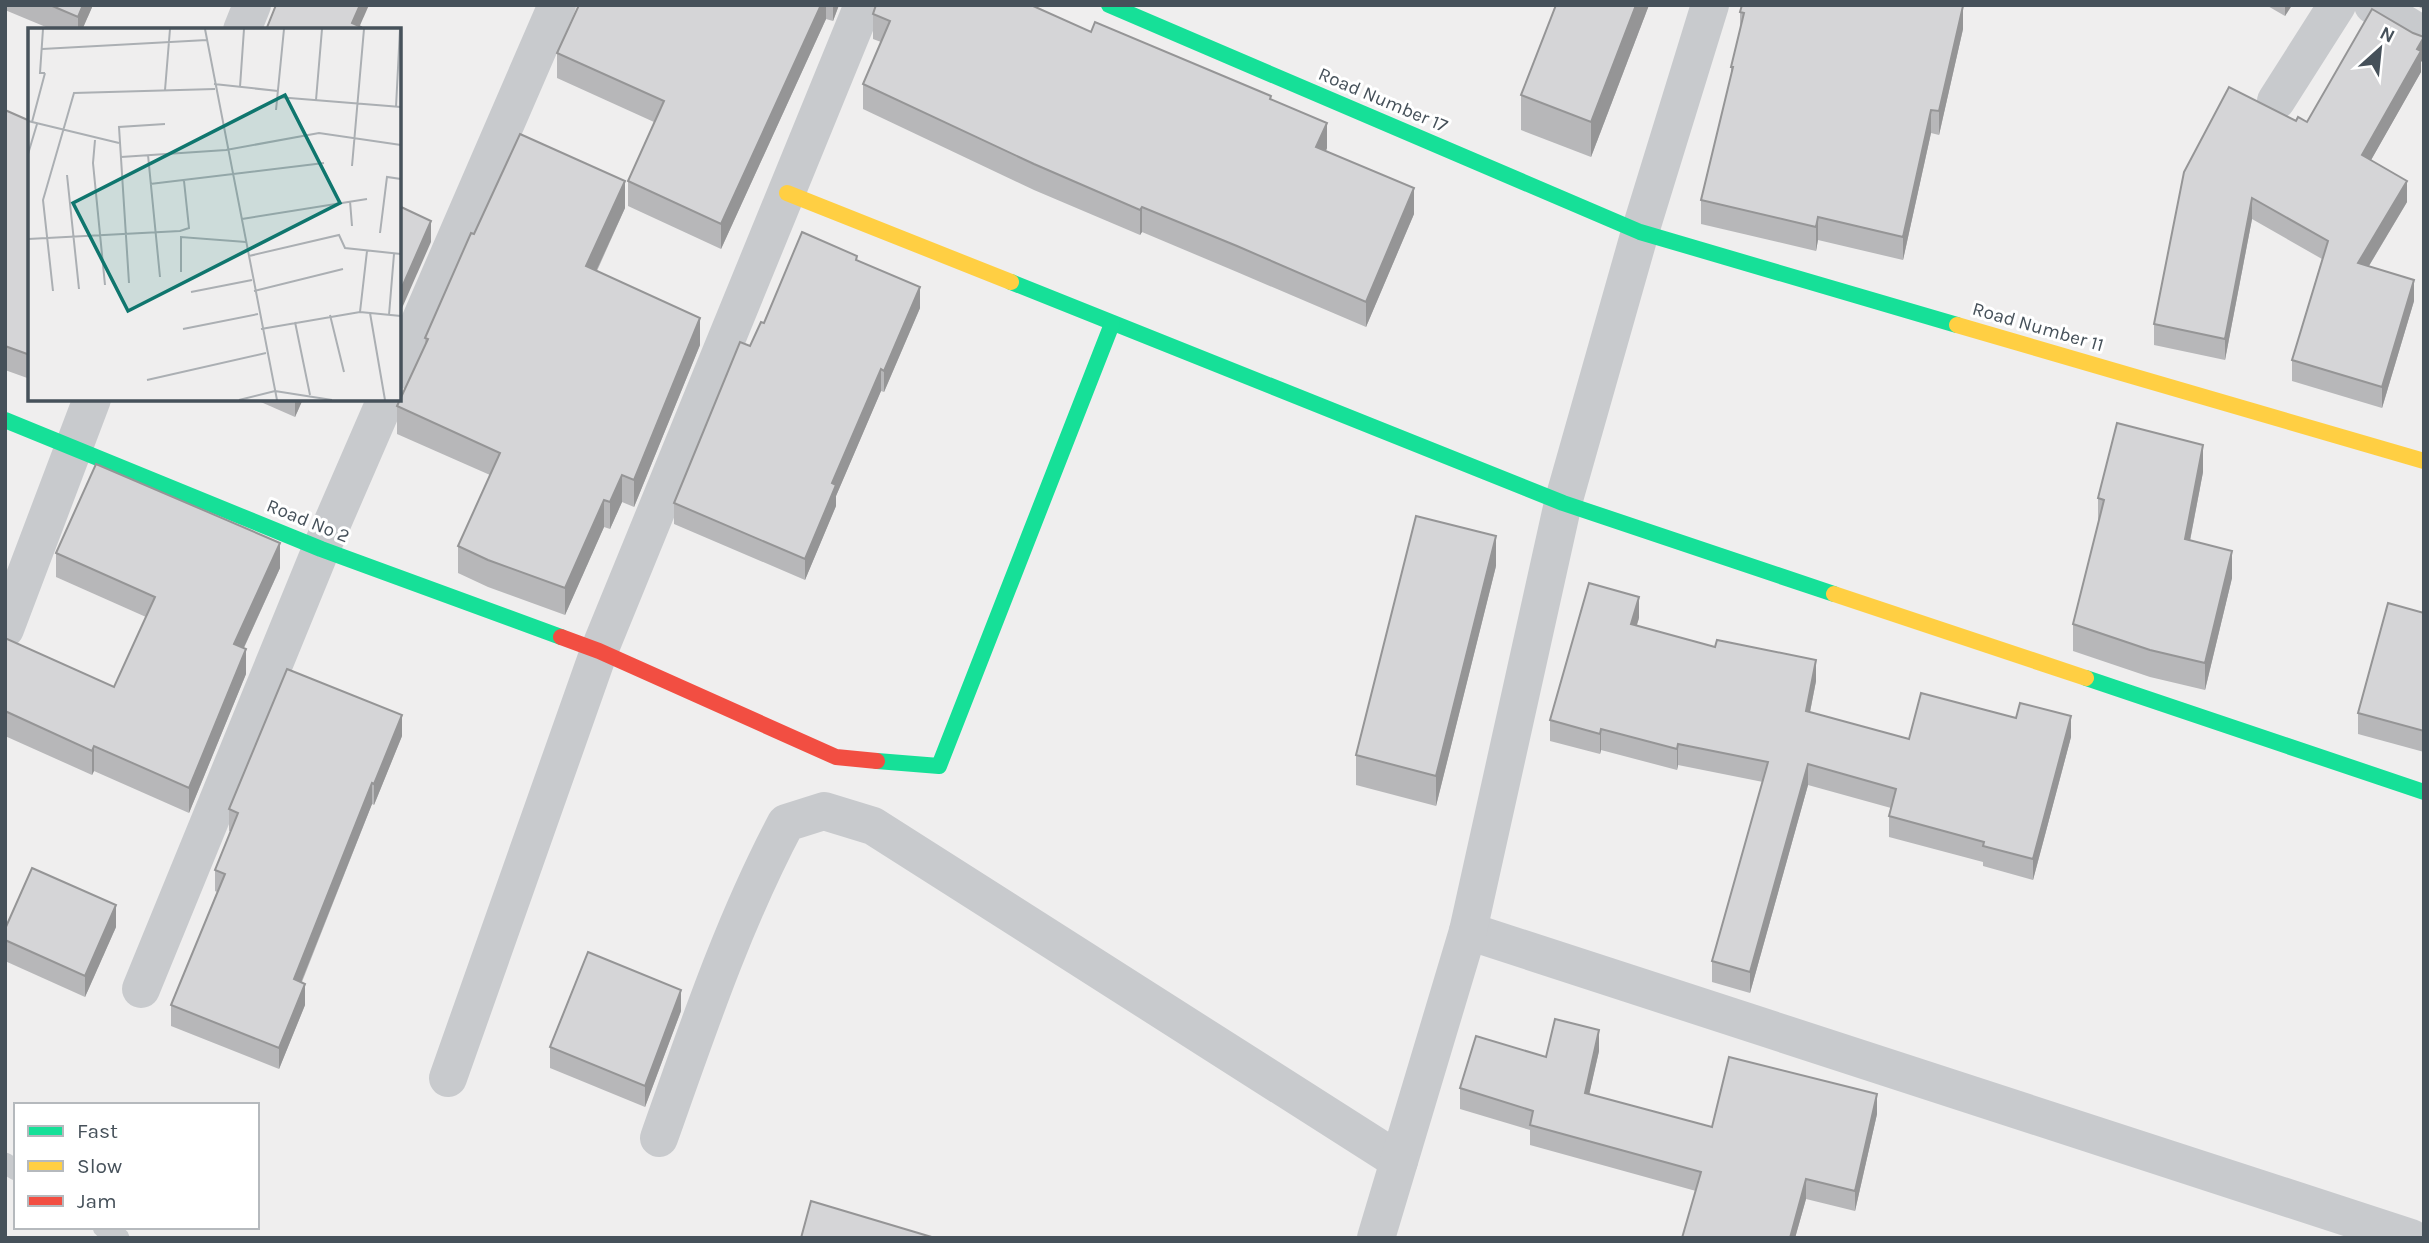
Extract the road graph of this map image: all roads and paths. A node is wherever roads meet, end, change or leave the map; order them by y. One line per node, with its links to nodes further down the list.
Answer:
1 (251, 5): 8 (street)
2 (557, 5): 14 (street)
3 (863, 5): 11 (street)
4 (1109, 5): 12 (street, Road Number 17)
5 (1710, 5): 12 (street)
6 (2337, 5): 10 (street)
7 (2373, 5): 9 (street)
8 (243, 28)
9 (2424, 36)
10 (2276, 101)
11 (788, 193): 13 (street); 23 (street)
12 (1640, 232): 19 (street, Road Number 11); 20 (street)
13 (1112, 324): 20 (street); 23 (street, Road No 2)
14 (401, 365)
15 (91, 401): 18 (street)
16 (385, 401): 21 (street)
17 (5, 420): 18 (street, Road No 2)
18 (73, 448): 21 (street, Road No 2); 22 (street)
19 (2424, 461)
20 (1563, 503): 24 (street); 25 (street)
21 (321, 549): 23 (street, Road No 2); 26 (street)
22 (5, 629)
23 (599, 651): 27 (street)
24 (2424, 792)
25 (1468, 931): 29 (street); 31 (street)
26 (141, 989)
27 (448, 1078)
28 (659, 1138): 29 (street)
29 (1399, 1161): 30 (street)
30 (1376, 1238)
31 (2412, 1238)

